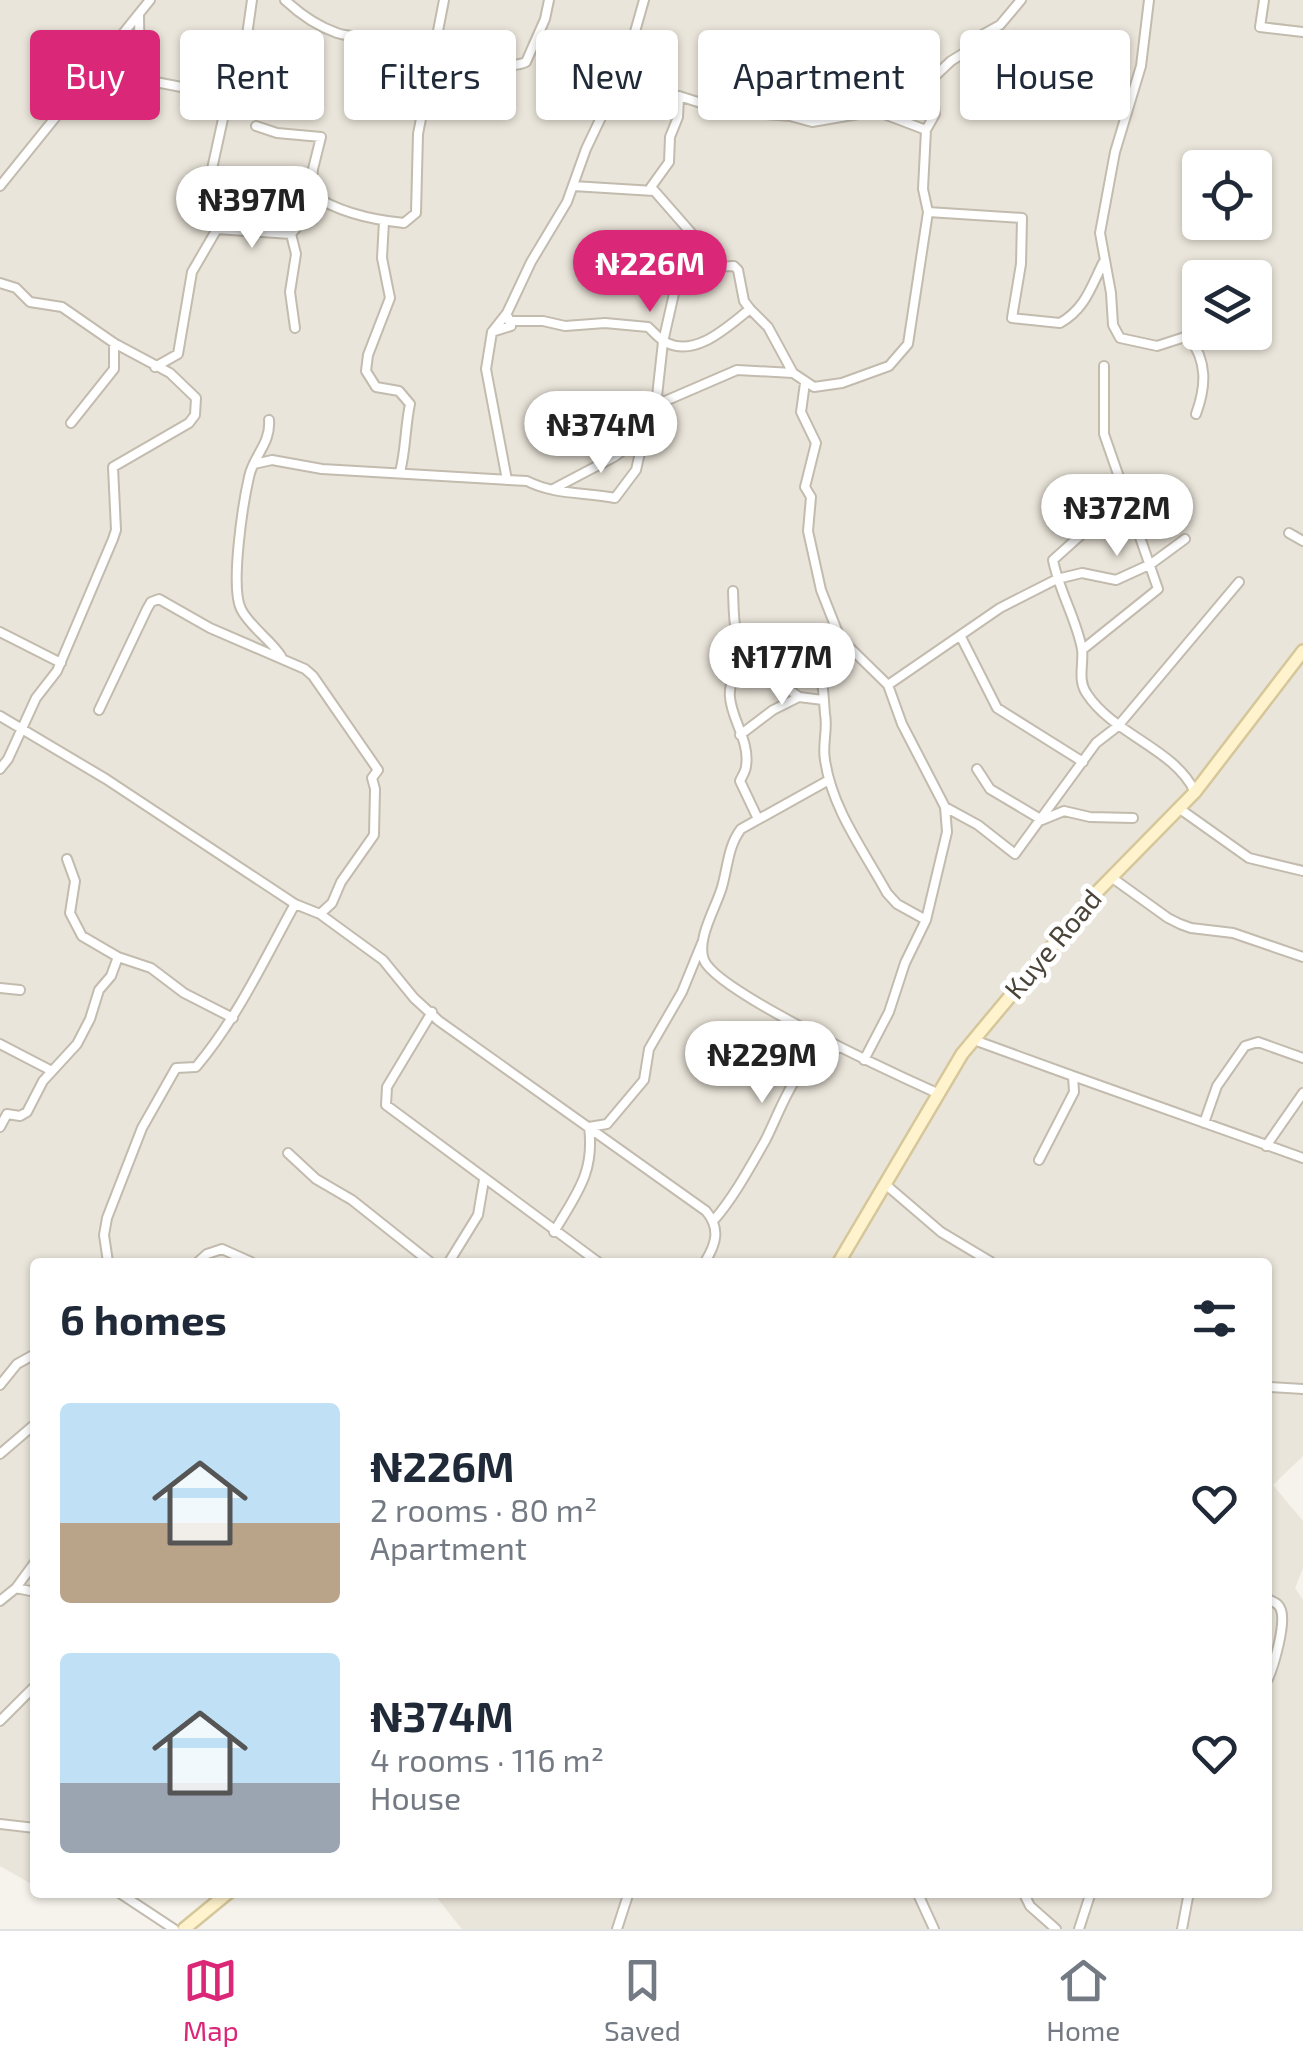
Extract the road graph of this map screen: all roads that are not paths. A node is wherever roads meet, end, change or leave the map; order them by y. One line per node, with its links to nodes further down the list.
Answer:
1 (150, 0): 10 (street)
2 (252, 0): 11 (street)
3 (285, 0): 15 (street)
4 (444, 0): 12 (street)
5 (550, 0): 16 (street)
6 (644, 0): 13 (street)
7 (1021, 0): 23 (street)
8 (1148, 0): 35 (street)
9 (1264, 0): 14 (street)
10 (139, 15): 17 (street); 24 (street)
11 (248, 30)
12 (437, 30)
13 (635, 30)
14 (1303, 32)
15 (344, 34)
16 (516, 66)
17 (180, 87)
18 (679, 96): 23 (street); 26 (street)
19 (223, 120): 32 (street)
20 (421, 120): 31 (street)
21 (600, 120): 25 (street)
22 (256, 126): 27 (street)
23 (926, 130): 29 (street)
24 (0, 186)
25 (573, 186): 26 (street); 38 (street)
26 (654, 192): 33 (street)
27 (311, 194): 28 (street); 30 (street)
28 (327, 204): 30 (street); 31 (street)
29 (928, 212): 35 (street); 47 (street)
30 (309, 213): 34 (street)
31 (384, 221): 54 (street)
32 (217, 229): 34 (street); 42 (street)
33 (688, 232): 37 (street); 40 (street)
34 (292, 234): 39 (street)
35 (1103, 263): 49 (street)
36 (0, 284): 41 (street)
37 (750, 309): 40 (street); 46 (street)
38 (508, 317): 40 (street); 55 (street)
39 (295, 328)
40 (663, 342): 48 (street)
41 (114, 343): 44 (street); 51 (street)
42 (170, 359): 44 (street); 45 (street)
43 (1104, 366): 58 (street)
44 (155, 367): 45 (street)
45 (170, 373): 72 (street)
46 (793, 373): 47 (street); 48 (street)
47 (805, 383): 67 (street)
48 (656, 405): 52 (street)
49 (1196, 414)
50 (269, 420): 53 (street)
51 (71, 424)
52 (644, 435): 56 (street); 56 (street)
53 (254, 464): 54 (street); 71 (street)
54 (400, 472): 55 (street)
55 (507, 480): 56 (street)
56 (546, 492)
57 (1181, 500): 58 (street)
58 (1134, 512): 62 (street); 63 (street)
59 (1289, 533): 61 (street)
60 (1184, 539): 62 (street)
61 (1303, 541)
62 (1151, 564): 63 (street); 69 (street)
63 (1056, 579): 68 (street); 69 (street)
64 (1239, 582): 80 (street)
65 (733, 591): 73 (street)
66 (0, 632): 72 (street)
67 (841, 637): 74 (street); 76 (street)
68 (961, 637): 74 (street); 82 (street)
69 (1082, 650): 80 (street)
70 (1303, 651): 86 (street, Kuye Road)
71 (284, 659): 77 (street); 96 (street)
72 (61, 663): 79 (street)
73 (751, 665): 75 (street); 81 (street)
74 (888, 685): 87 (street)
75 (799, 698): 76 (street); 81 (street)
76 (823, 700): 85 (street)
77 (99, 710)
78 (0, 716): 79 (street)
79 (21, 726): 83 (street); 95 (street)
80 (1118, 726): 82 (street); 86 (street)
81 (740, 735): 90 (street)
82 (1083, 762): 91 (street)
83 (0, 769)
84 (976, 769): 91 (street)
85 (829, 780): 90 (street); 97 (street)
86 (1195, 792): 88 (street, Kuye Road)
87 (945, 807): 91 (street); 97 (street)
88 (1180, 809): 93 (street); 94 (street, Kuye Road)
89 (1133, 818): 91 (street)
90 (758, 819): 98 (street)
91 (1042, 820)
92 (68, 860): 99 (street)
93 (1303, 871)
94 (1111, 877): 100 (street); 105 (street, Kuye Road)
95 (295, 904): 96 (street); 104 (street)
96 (320, 914): 103 (street)
97 (926, 920): 109 (street)
98 (702, 942): 107 (street); 116 (street)
99 (118, 956): 104 (street); 110 (street)
100 (1303, 956)
101 (0, 988): 102 (street)
102 (20, 990)
103 (432, 1012): 116 (street); 121 (street)
104 (233, 1018): 126 (street)
105 (974, 1040): 111 (street); 113 (street, Kuye Road)
106 (0, 1044): 110 (street)
107 (844, 1048): 109 (street); 123 (street)
108 (1303, 1058): 114 (street)
109 (864, 1060): 113 (street)
110 (52, 1071): 115 (street)
111 (1073, 1076): 114 (street); 120 (street)
112 (1303, 1093): 117 (street)
113 (937, 1094): 122 (street, Kuye Road)
114 (1204, 1123): 117 (street)
115 (0, 1127)
116 (589, 1127): 123 (street); 124 (street)
117 (1266, 1146): 119 (street)
118 (288, 1154): 129 (street)
119 (1303, 1158)
120 (1039, 1160)
121 (484, 1180): 124 (street); 130 (street)
122 (885, 1184): 125 (street); 133 (street, Kuye Road)
123 (714, 1220): 132 (street)
124 (554, 1232): 131 (street)
125 (973, 1248): 134 (street); 135 (street)
126 (107, 1258)
127 (202, 1258): 128 (street)
128 (242, 1258)
129 (425, 1258)
130 (451, 1258)
131 (592, 1258)
132 (707, 1258)
133 (841, 1258)
134 (971, 1258)
135 (986, 1258)
136 (30, 1356): 137 (street)
137 (0, 1386)
138 (1272, 1387): 139 (street)
139 (1303, 1389)
140 (30, 1428): 141 (street)
141 (0, 1454)
142 (30, 1569): 143 (street)
143 (16, 1588): 144 (street); 145 (street)
144 (30, 1591)
145 (0, 1601)
146 (1272, 1601): 147 (street)
147 (1272, 1669)
148 (30, 1691): 149 (street)
149 (0, 1720)
150 (0, 1824): 151 (street)
151 (30, 1827)
152 (127, 1898): 159 (street)
153 (222, 1898): 160 (street)
154 (627, 1898): 161 (street)
155 (920, 1898): 162 (street)
156 (1026, 1898): 163 (street)
157 (1089, 1898): 164 (street)
158 (1188, 1898): 165 (street)
159 (174, 1929)
160 (184, 1929)
161 (618, 1929)
162 (934, 1929)
163 (1056, 1929)
164 (1079, 1929)
165 (1182, 1929)

